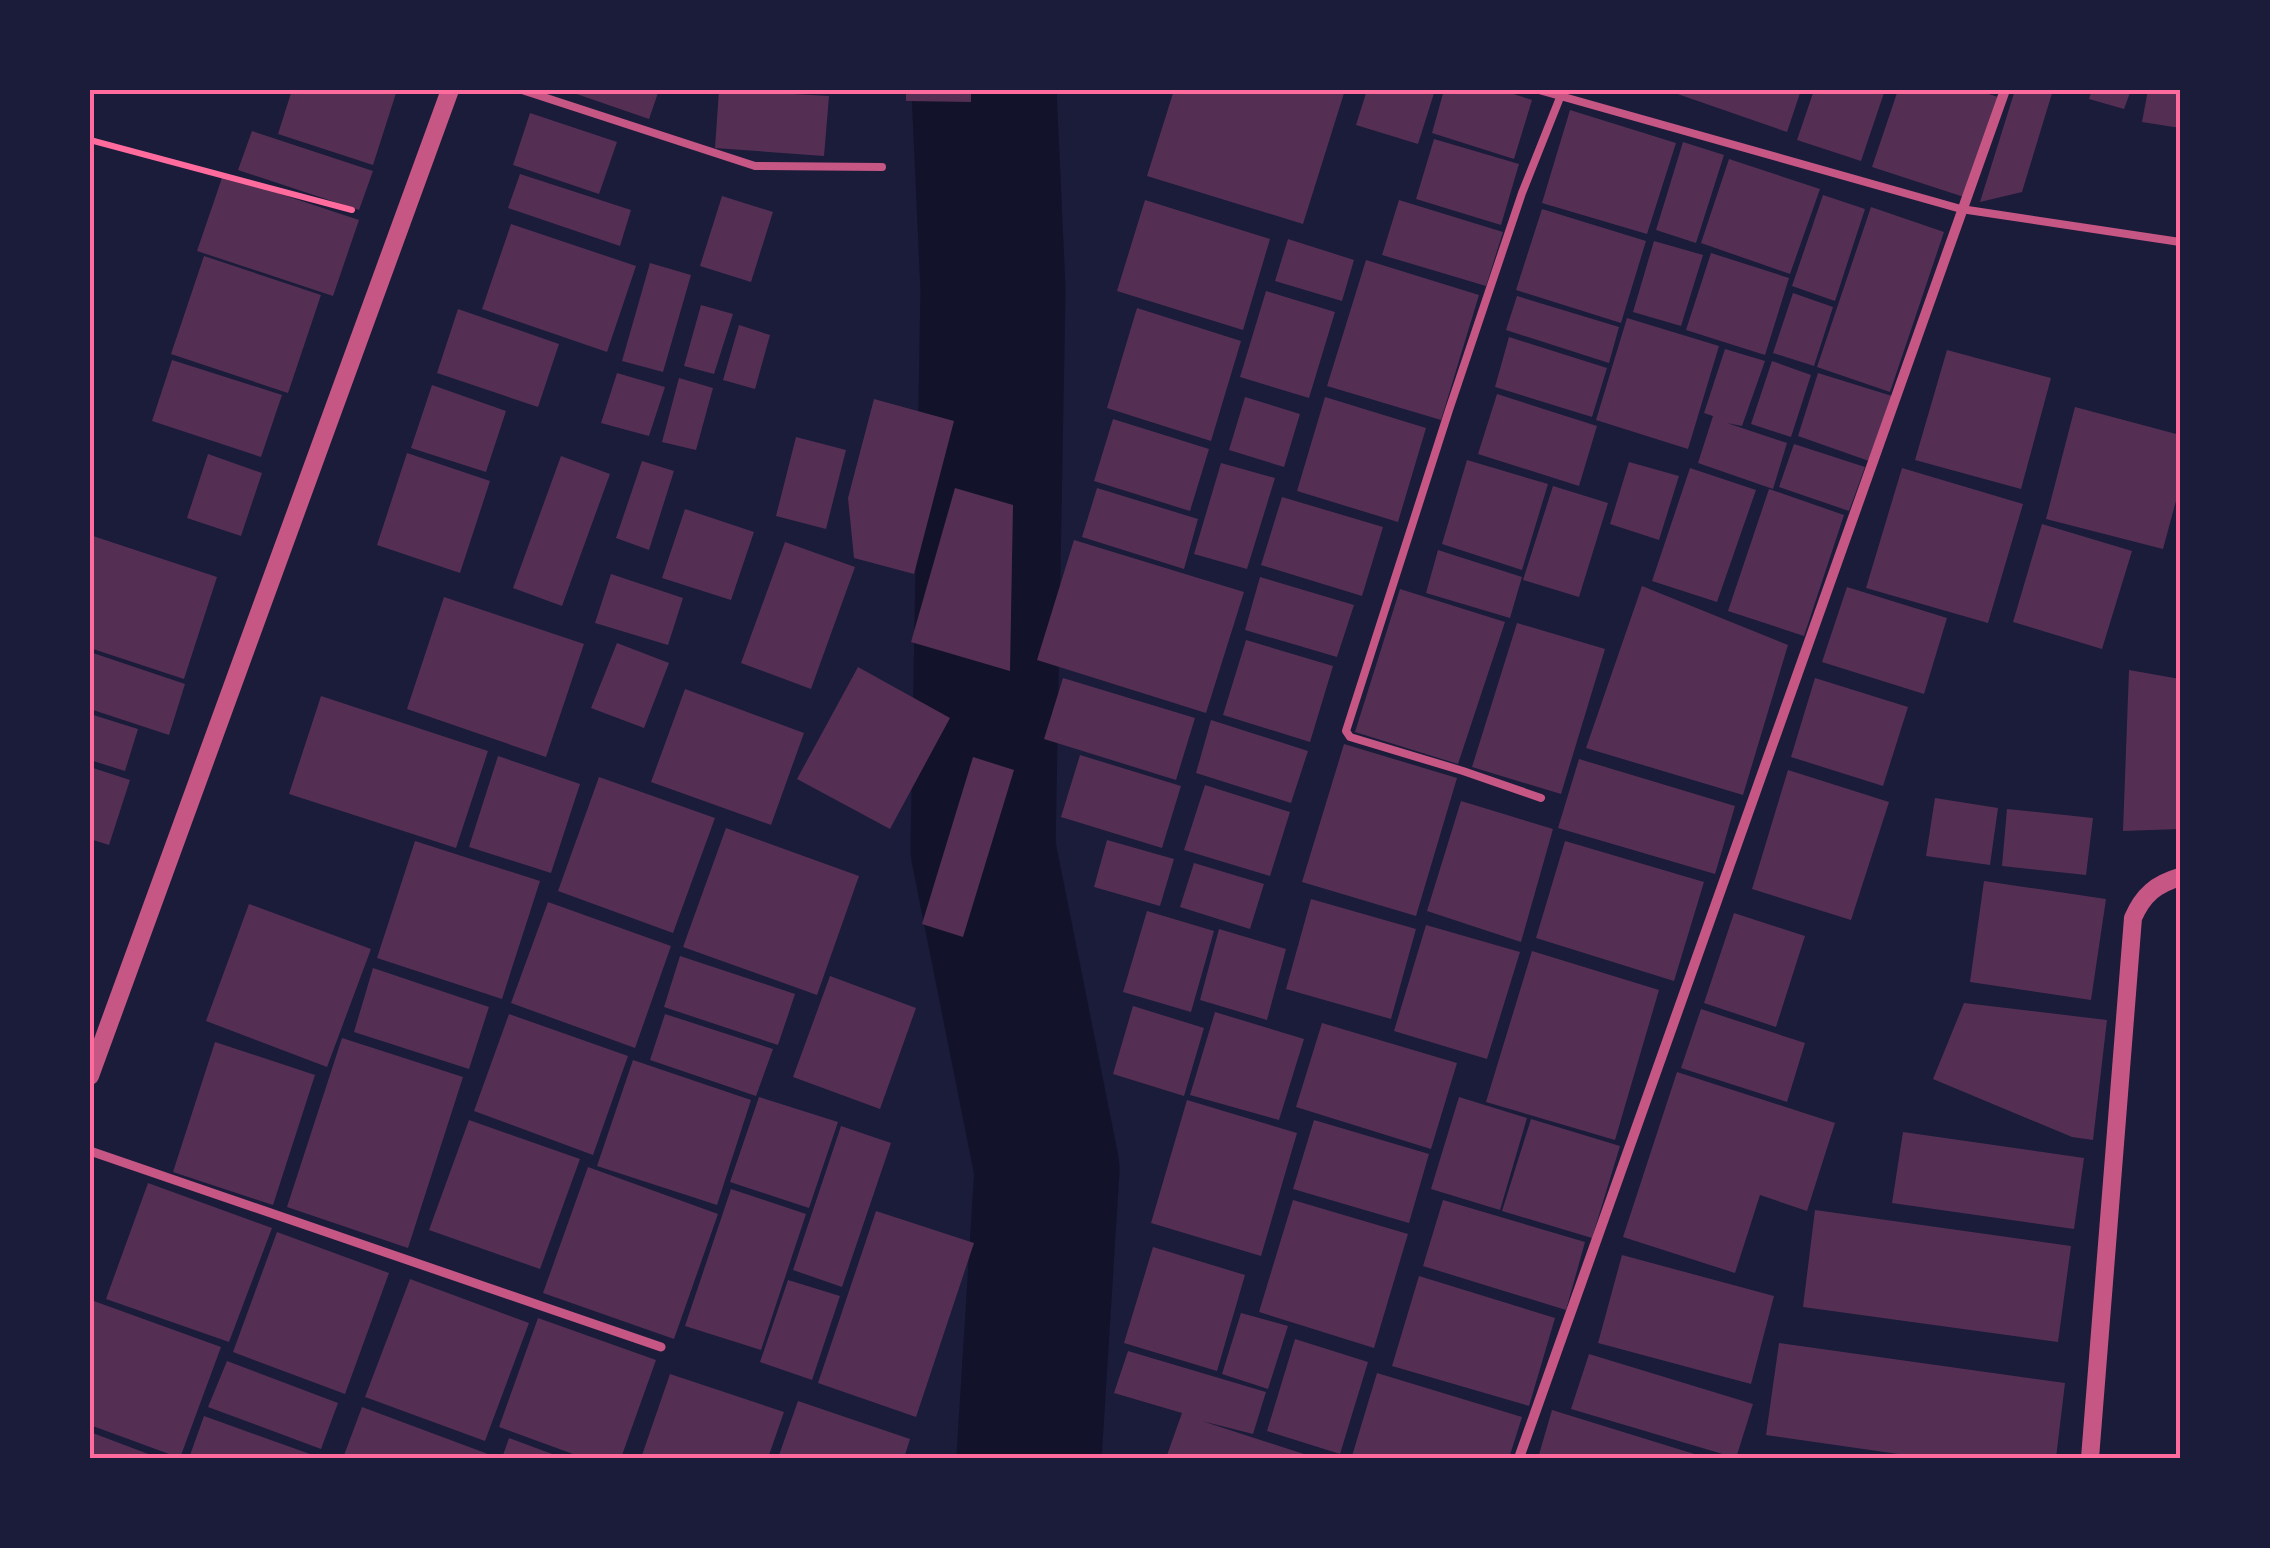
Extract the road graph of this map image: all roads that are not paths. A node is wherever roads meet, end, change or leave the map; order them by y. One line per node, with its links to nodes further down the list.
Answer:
1 (450, 90): 11 (street)
2 (522, 90): 6 (lane)
3 (1539, 90): 5 (lane)
4 (2005, 90): 7 (street)
5 (1562, 94): 7 (lane); 9 (lane)
6 (882, 167)
7 (1962, 209): 8 (lane); 14 (street)
8 (2180, 242)
9 (1541, 798)
10 (2180, 877): 15 (street)
11 (90, 1076)
12 (90, 1150): 13 (street)
13 (662, 1347)
14 (1519, 1458)
15 (2090, 1458)

